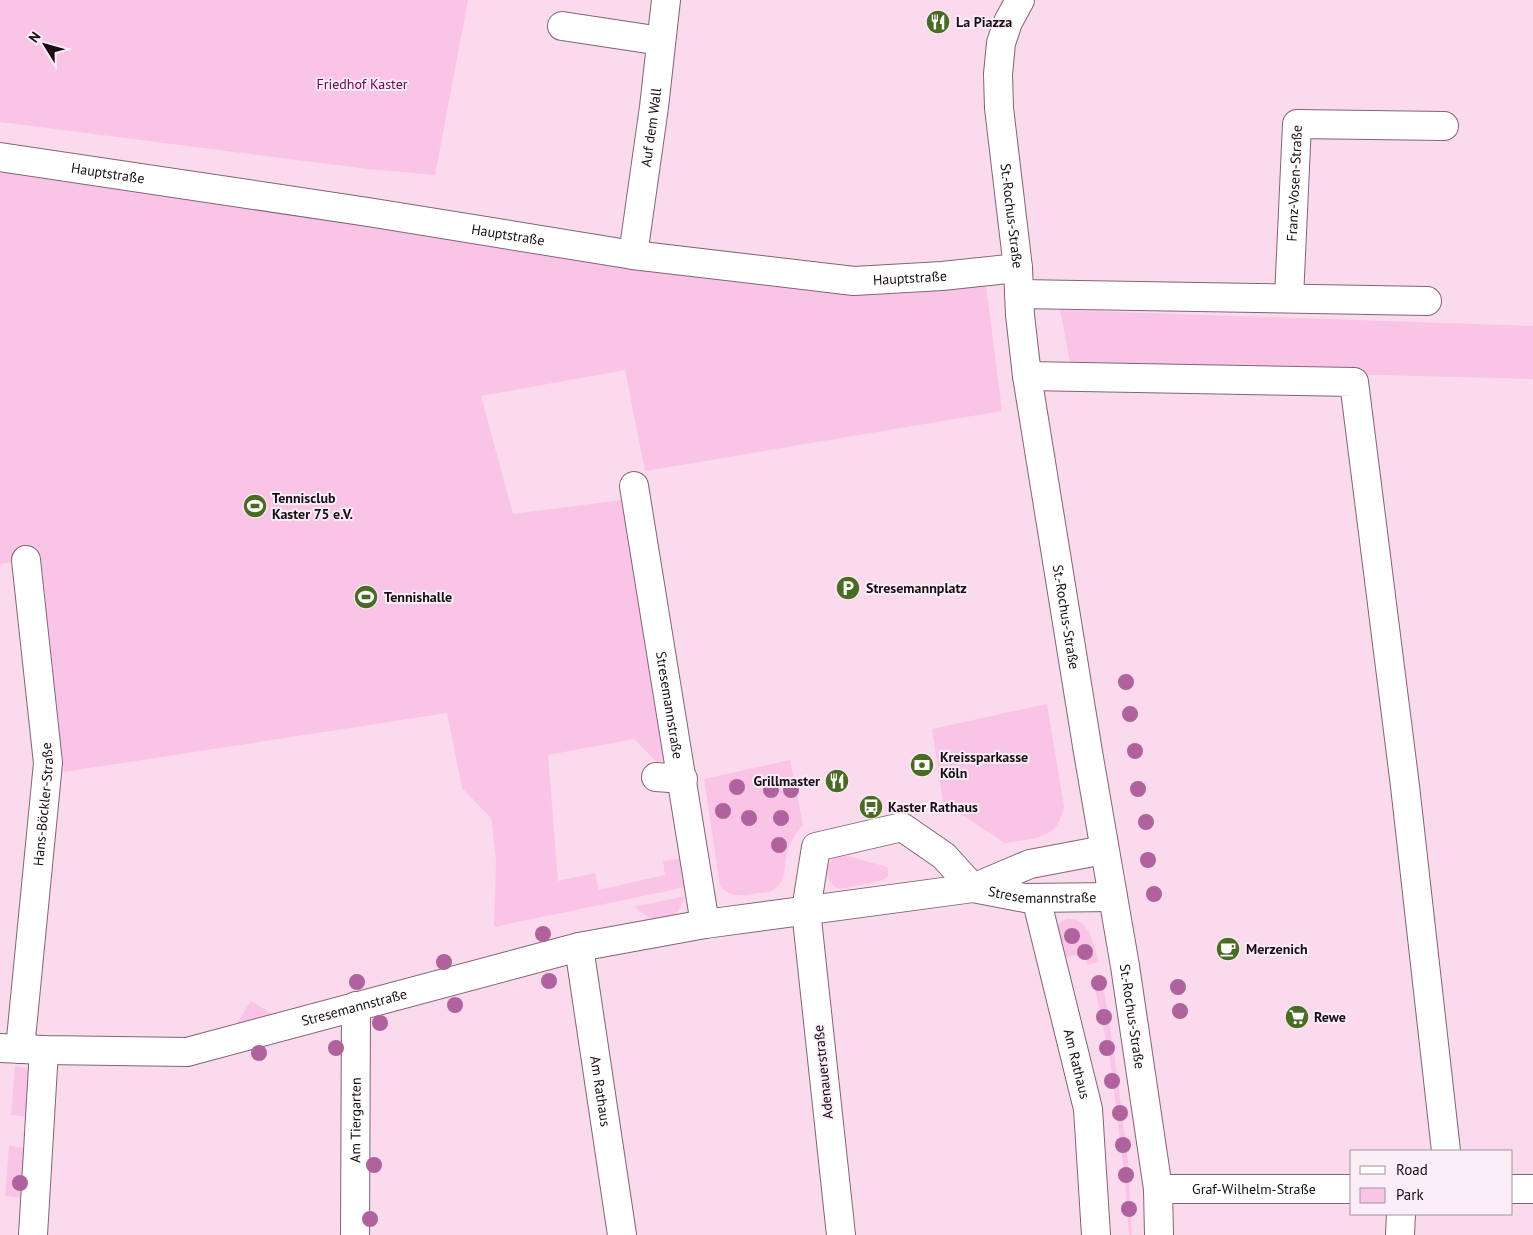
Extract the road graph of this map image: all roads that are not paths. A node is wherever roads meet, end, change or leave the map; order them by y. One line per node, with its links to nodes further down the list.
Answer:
1 (666, 0): 4 (street, Auf dem Wall)
2 (1019, 0): 8 (street, St.-Rochus-Straße)
3 (562, 26): 4 (street)
4 (661, 41): 7 (street, Auf dem Wall)
5 (1444, 126): 9 (street, Franz-Vosen-Straße)
6 (0, 157): 7 (street, Hauptstraße)
7 (633, 255): 8 (street, Hauptstraße)
8 (1018, 281): 9 (street); 11 (street, St.-Rochus-Straße)
9 (1289, 298): 10 (street)
10 (1427, 301)
11 (1027, 376): 16 (street, St.-Rochus-Straße); 25 (street)
12 (634, 486): 15 (street, Stresemannstraße)
13 (26, 560): 24 (street, Hans-Böckler-Straße)
14 (656, 777): 15 (street)
15 (682, 779): 21 (street, Stresemannstraße)
16 (1104, 850): 17 (street, Stresemannstraße); 18 (street, St.-Rochus-Straße)
17 (973, 888): 19 (street, Stresemannstraße); 20 (street, Stresemannstraße); 20 (street, Adenauerstraße)
18 (1112, 897): 19 (street, Stresemannstraße); 26 (street, St.-Rochus-Straße)
19 (1036, 898): 35 (street, Am Rathaus)
20 (806, 910): 21 (street, Stresemannstraße); 34 (street, Adenauerstraße)
21 (705, 924): 22 (street, Stresemannstraße)
22 (579, 947): 23 (street, Stresemannstraße); 33 (street, Am Rathaus)
23 (356, 1006): 24 (street, Stresemannstraße); 32 (street, Am Tiergarten)
24 (21, 1049): 31 (street, Hans-Böckler-Straße)
25 (1446, 1150)
26 (1158, 1189): 27 (street, Graf-Wilhelm-Straße); 36 (street, St.-Rochus-Straße)
27 (1350, 1189)
28 (1513, 1189): 29 (street)
29 (1533, 1189)
30 (1401, 1215): 37 (street)
31 (33, 1235)
32 (355, 1235)
33 (622, 1235)
34 (840, 1235)
35 (1096, 1235)
36 (1159, 1235)
37 (1400, 1235)

